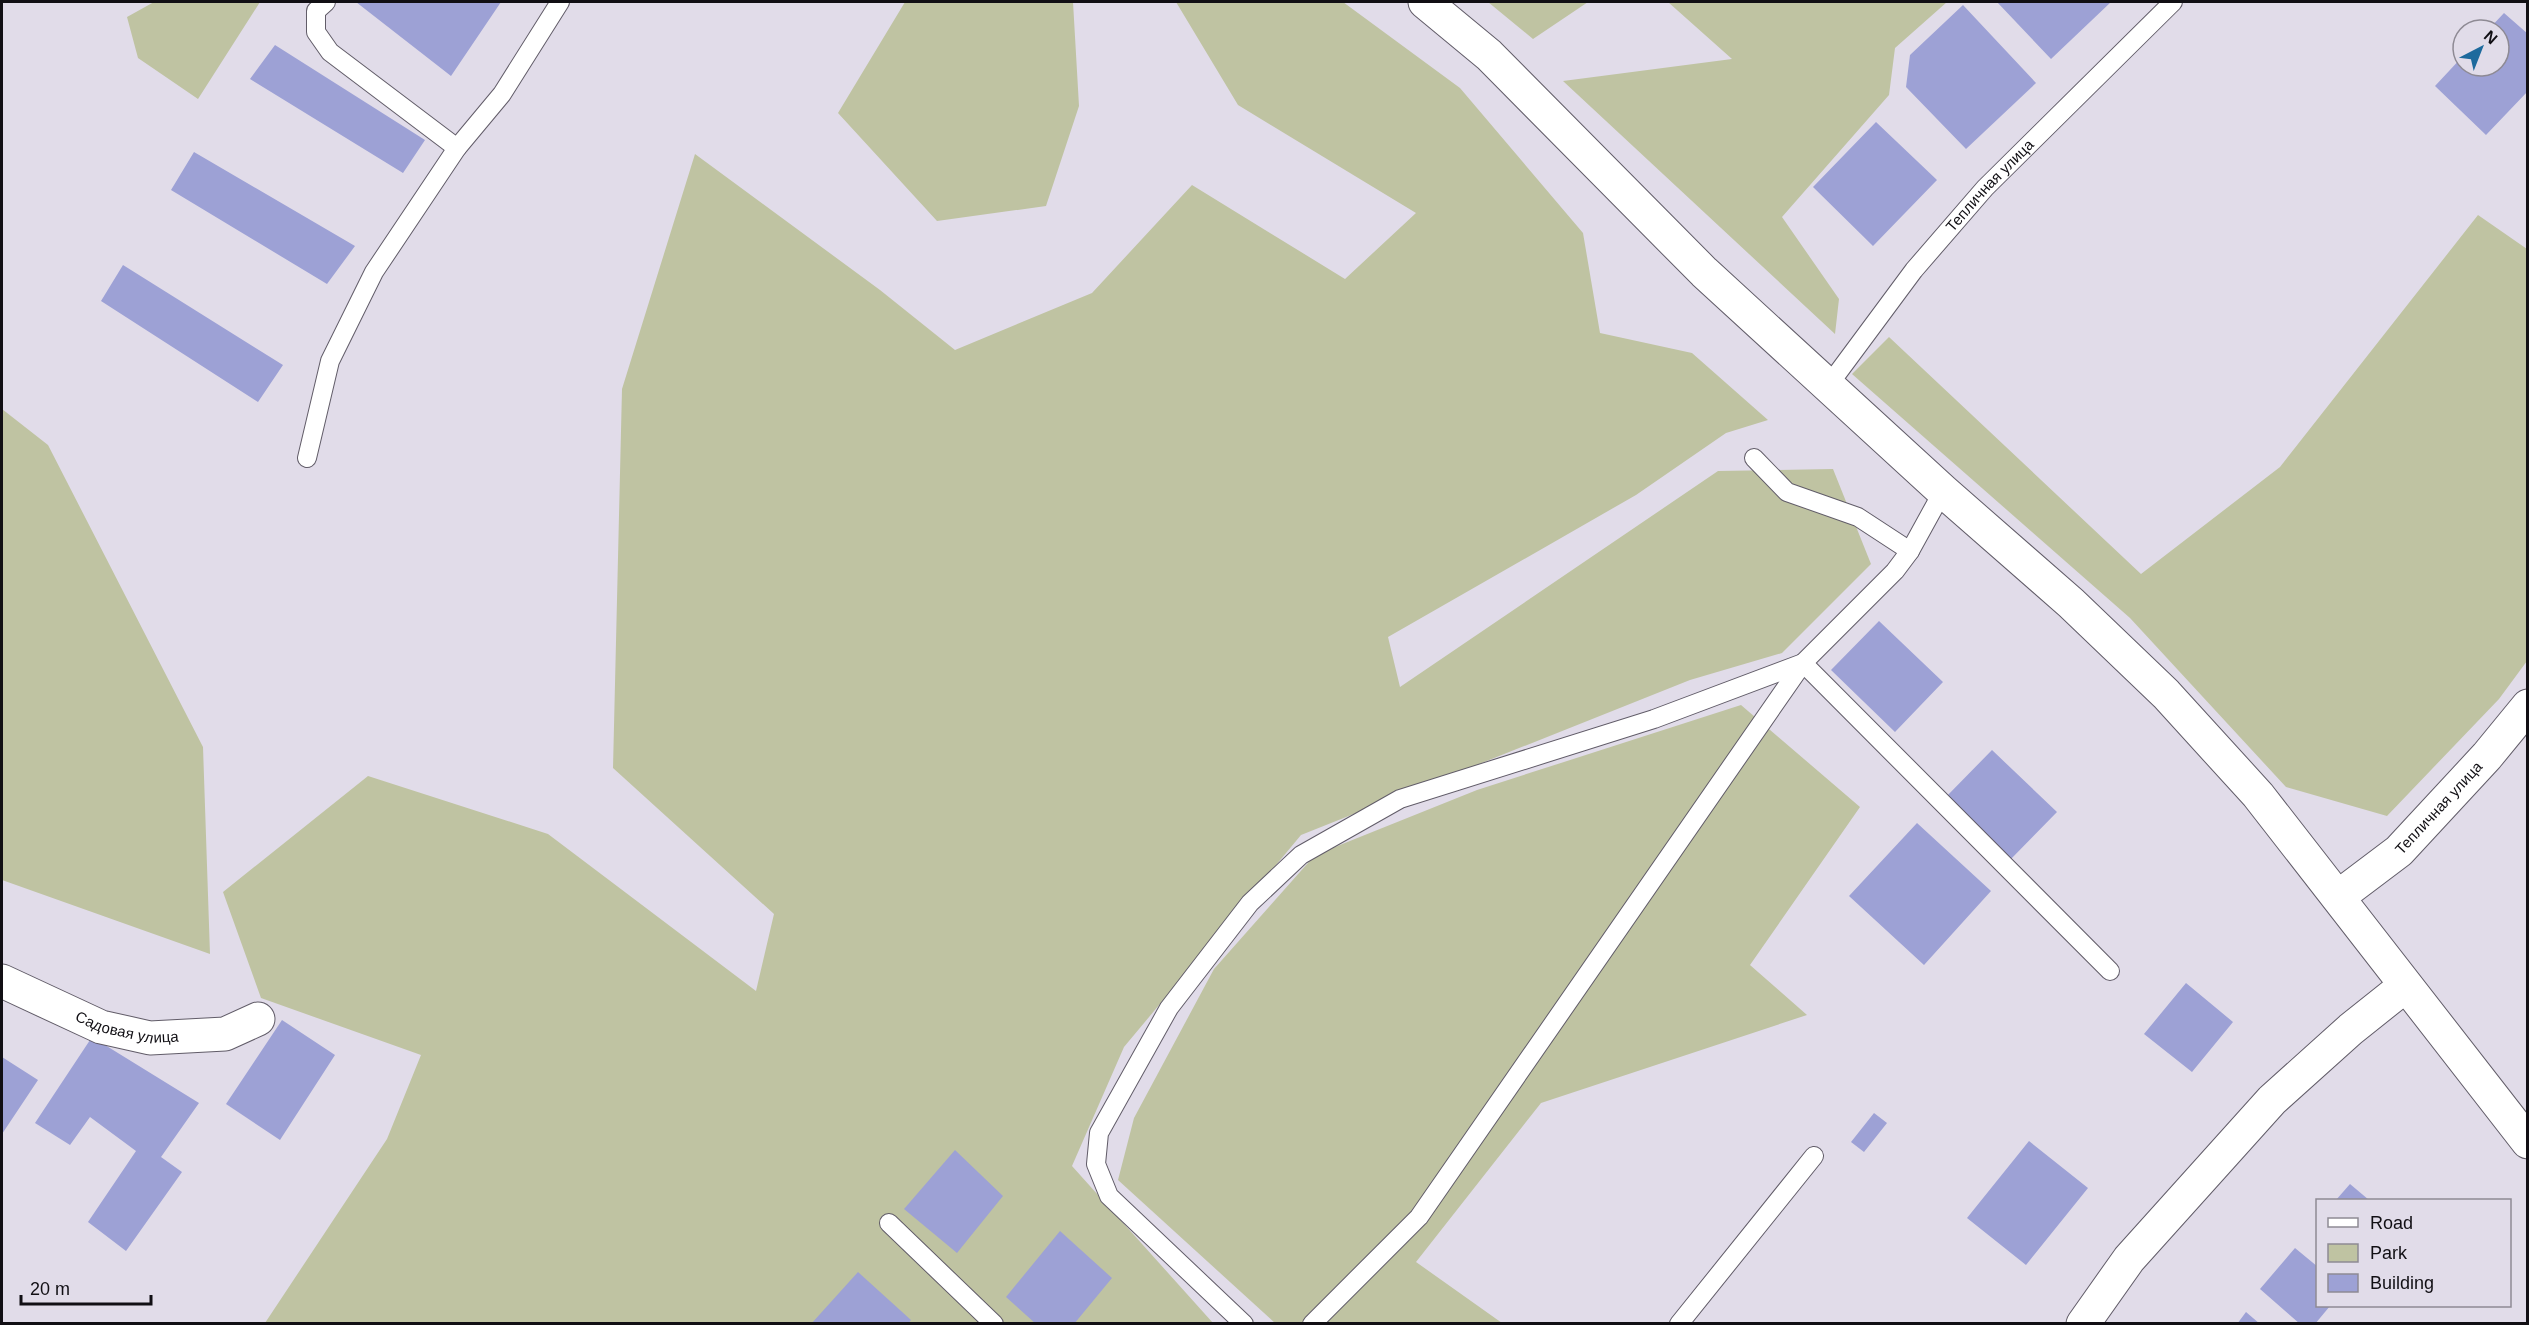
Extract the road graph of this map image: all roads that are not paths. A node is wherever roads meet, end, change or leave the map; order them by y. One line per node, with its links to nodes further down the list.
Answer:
1 (326, 2): 5 (lane)
2 (560, 2): 5 (lane)
3 (1425, 2): 6 (street)
4 (2173, 2): 6 (lane, Тепличная улица)
5 (457, 148): 7 (lane)
6 (1828, 386): 9 (street)
7 (307, 458)
8 (1754, 458): 10 (lane)
9 (1943, 491): 10 (lane); 13 (street)
10 (1910, 551): 11 (lane)
11 (1803, 663): 14 (lane); 22 (lane); 23 (lane)
12 (2528, 706): 13 (street, Тепличная улица)
13 (2338, 897): 16 (street)
14 (2110, 971)
15 (2, 981): 17 (street, Садовая улица)
16 (2405, 986): 18 (street); 25 (street)
17 (258, 1019)
18 (2528, 1142)
19 (1814, 1156): 24 (lane)
20 (889, 1223): 21 (lane)
21 (994, 1323)
22 (1244, 1323)
23 (1312, 1323)
24 (1679, 1323)
25 (2082, 1323)

